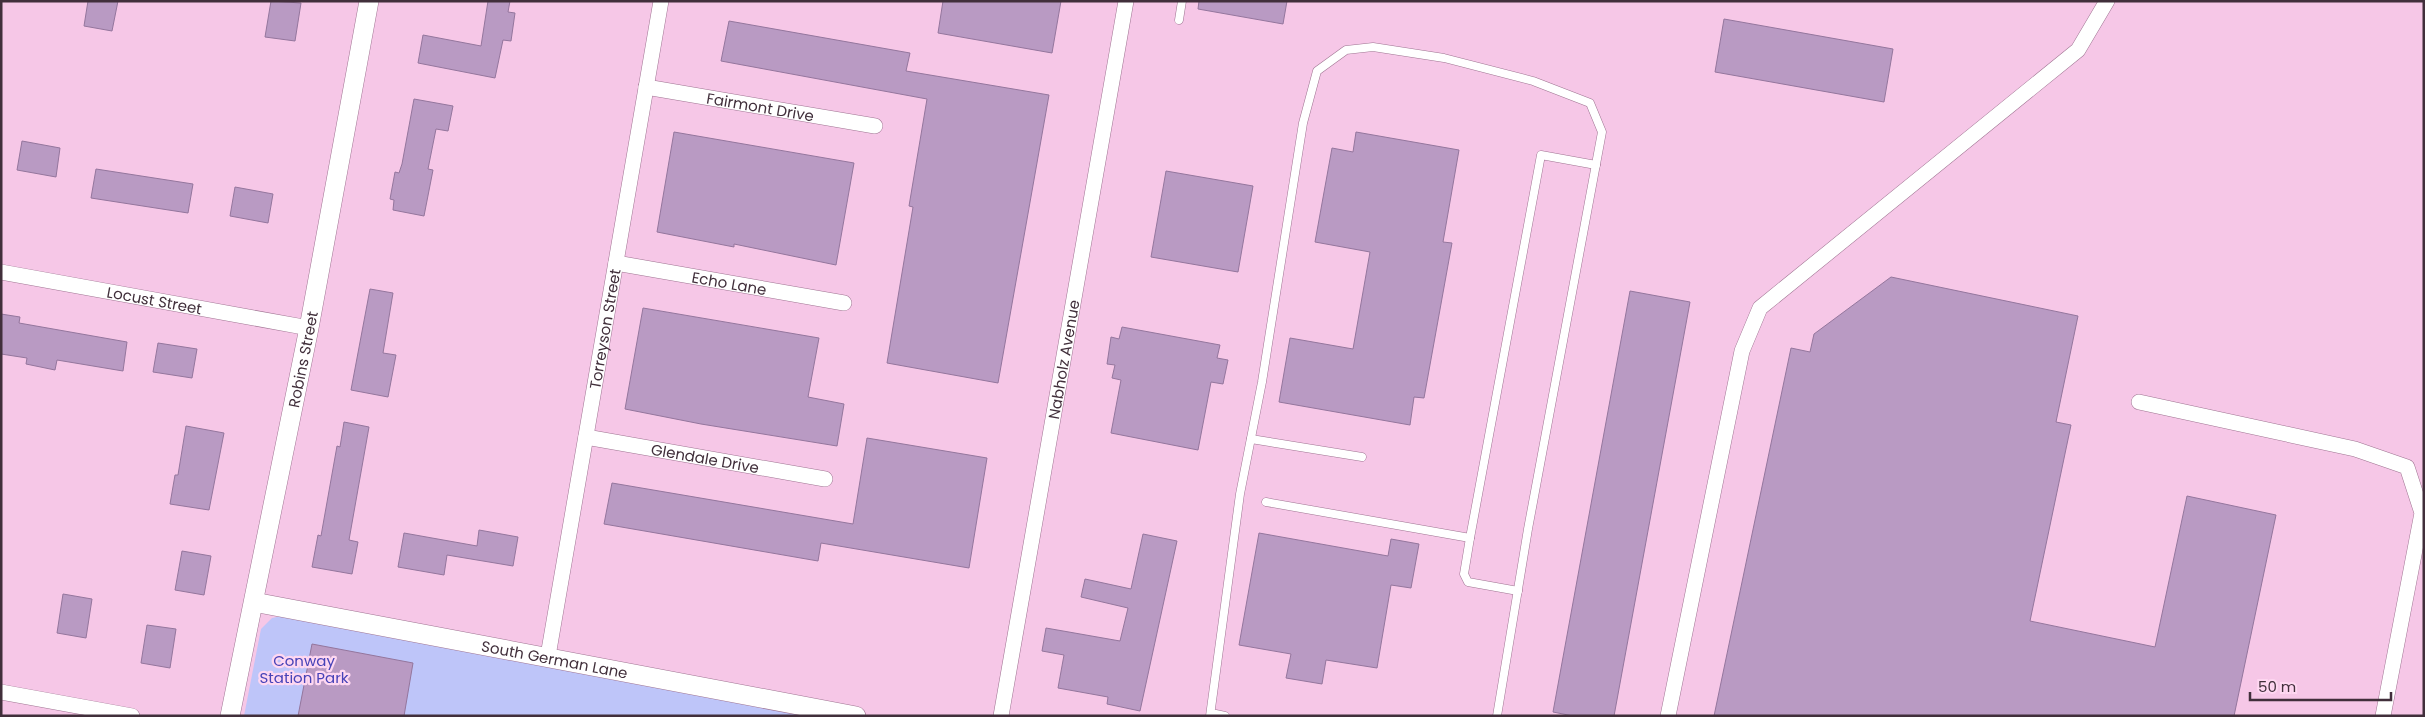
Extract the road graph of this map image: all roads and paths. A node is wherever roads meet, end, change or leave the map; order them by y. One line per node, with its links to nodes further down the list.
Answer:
1 (369, 1): 13 (street, Robins Street)
2 (661, 1): 7 (street, Torreyson Street)
3 (1126, 1): 29 (street, Nabholz Avenue)
4 (1182, 1): 6 (lane)
5 (2107, 1): 32 (street)
6 (1179, 20)
7 (646, 87): 8 (street, Fairmont Drive); 10 (street, Torreyson Street)
8 (875, 126)
9 (1596, 165): 16 (lane); 20 (lane); 21 (lane)
10 (616, 263): 12 (street, Echo Lane); 15 (street, Torreyson Street)
11 (1, 272): 13 (street, Locust Street)
12 (844, 303)
13 (309, 328): 22 (street, Robins Street)
14 (2139, 402): 33 (street)
15 (586, 437): 18 (street, Glendale Drive); 23 (street, Torreyson Street)
16 (1251, 439): 17 (lane); 25 (lane)
17 (1362, 457)
18 (825, 479)
19 (1266, 502): 20 (lane)
20 (1470, 538): 21 (lane)
21 (1518, 591): 31 (lane)
22 (254, 602): 23 (street, South German Lane); 27 (street, Robins Street)
23 (548, 656): 28 (street, South German Lane)
24 (1, 692): 26 (street)
25 (1211, 714): 30 (lane)
26 (132, 716)
27 (230, 716)
28 (856, 716)
29 (1001, 716)
30 (1225, 716)
31 (1497, 716)
32 (1668, 716)
33 (2383, 716)

